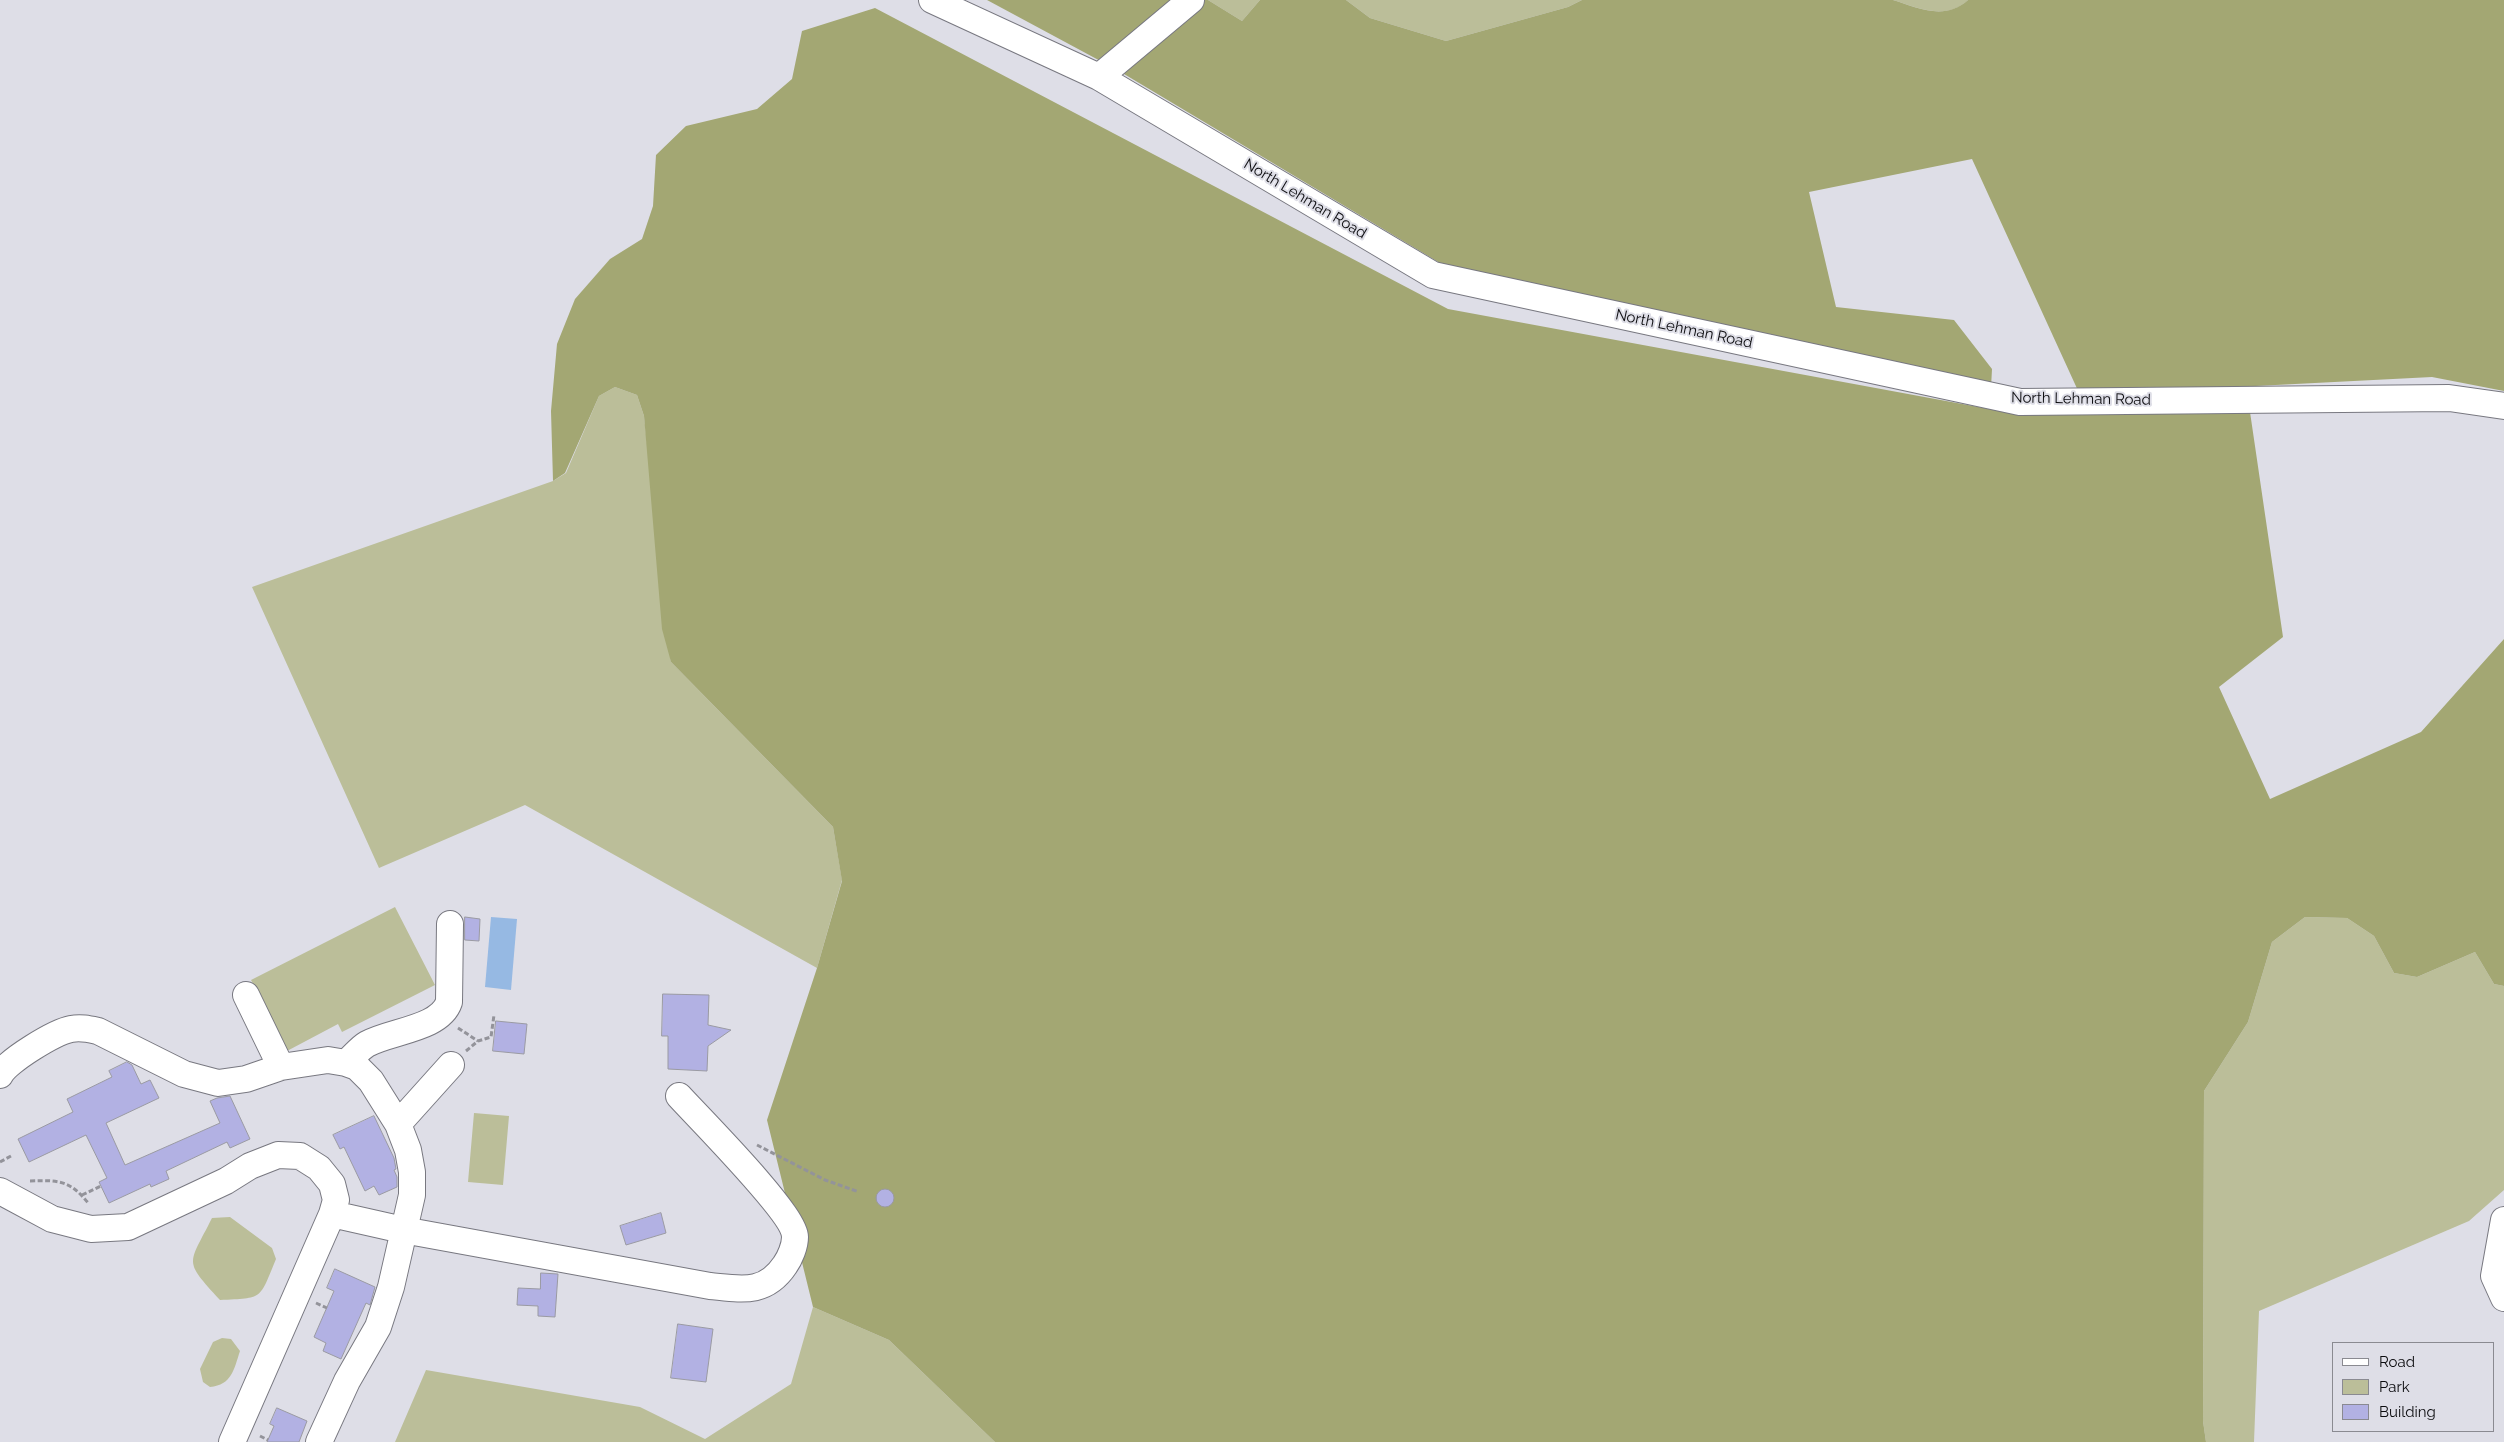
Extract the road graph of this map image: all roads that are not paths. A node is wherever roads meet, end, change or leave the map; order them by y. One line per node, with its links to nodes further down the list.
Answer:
1 (932, 0): 3 (street, North Lehman Road)
2 (1191, 0): 3 (street)
3 (1100, 77): 4 (street, North Lehman Road)
4 (2504, 406)
5 (450, 924): 7 (street)
6 (246, 995): 9 (street)
7 (346, 1062): 9 (street); 12 (street)
8 (451, 1065): 12 (street)
9 (281, 1068): 10 (street)
10 (0, 1075)
11 (679, 1096): 16 (street)
12 (398, 1124): 16 (street)
13 (0, 1191): 14 (street)
14 (332, 1214): 16 (street); 18 (street)
15 (2503, 1220): 17 (street)
16 (403, 1230): 19 (street)
17 (2504, 1298)
18 (232, 1442)
19 (319, 1442)

